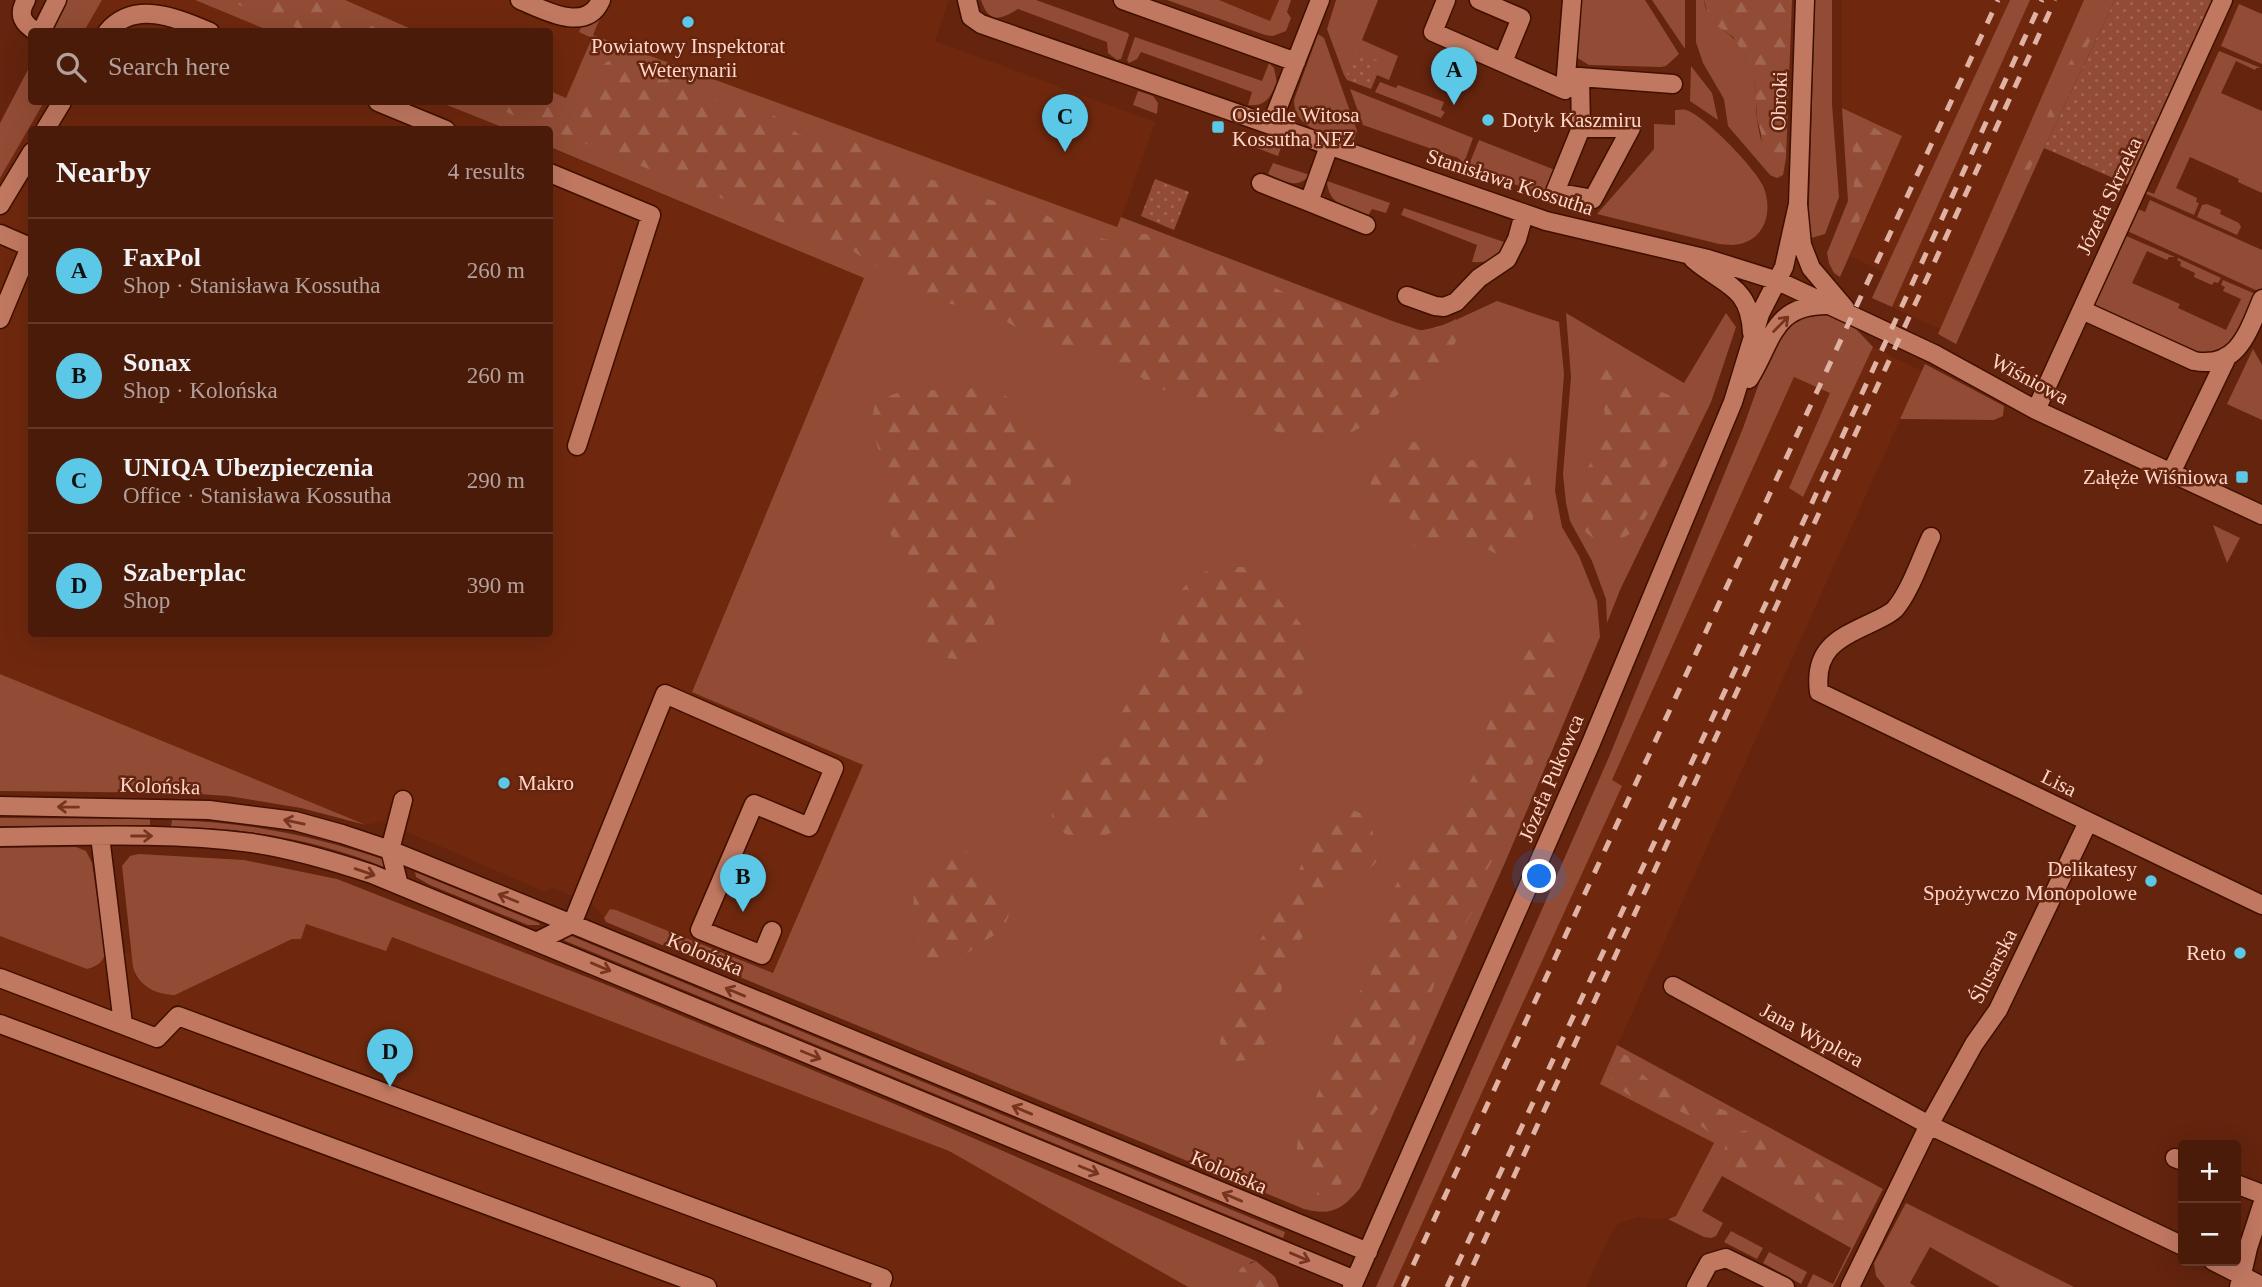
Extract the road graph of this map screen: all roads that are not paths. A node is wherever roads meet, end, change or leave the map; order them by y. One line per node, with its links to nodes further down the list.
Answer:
1 (26, 0): 13 (street)
2 (57, 0): 14 (street)
3 (520, 0): 4 (street)
4 (601, 0)
5 (967, 0): 23 (street, Stanisława Kossutha)
6 (1123, 0): 17 (street)
7 (1320, 0): 17 (street)
8 (1446, 0): 18 (street)
9 (1479, 0): 18 (street)
10 (1572, 0): 19 (street)
11 (1805, 0): 32 (street, Obroki)
12 (2223, 0): 44 (street, Józefa Skrzeka)
13 (30, 28)
14 (41, 28)
15 (110, 28): 16 (street)
16 (200, 28)
17 (1296, 62): 23 (street)
18 (1503, 62): 19 (street)
19 (1573, 77): 20 (street); 26 (street)
20 (1673, 84)
21 (60, 105): 24 (street)
22 (385, 105): 25 (street)
23 (1271, 125): 27 (street, Stanisława Kossutha)
24 (47, 126)
25 (436, 126)
26 (1581, 128): 26 (street)
27 (1329, 146): 31 (street); 34 (street, Stanisława Kossutha)
28 (28, 159): 33 (street)
29 (553, 174): 51 (street)
30 (1261, 183): 31 (street)
31 (1309, 202): 35 (street)
32 (1798, 204): 40 (street, Obroki); 45 (street, Obroki)
33 (0, 205)
34 (1524, 214): 39 (street, Stanisława Kossutha); 41 (street)
35 (1366, 225)
36 (0, 234): 37 (street)
37 (28, 246)
38 (28, 252): 46 (street)
39 (1688, 254): 40 (street, Stanisława Kossutha); 47 (street)
40 (1778, 281): 43 (street, Wiśniowa); 47 (street, Józefa Pukowca)
41 (1407, 296)
42 (2262, 299): 48 (street)
43 (1832, 305): 45 (street, Wiśniowa); 49 (street, one-way to 43)
44 (2082, 310): 48 (street); 50 (street, Józefa Skrzeka)
45 (1849, 313): 50 (street, Wiśniowa)
46 (0, 319)
47 (1753, 340): 49 (street, Józefa Pukowca)
48 (2227, 357): 52 (street)
49 (1733, 402): 75 (street, Józefa Pukowca)
50 (2036, 410): 52 (street, Wiśniowa)
51 (577, 446)
52 (2171, 473): 53 (street, Wiśniowa)
53 (2262, 515)
54 (1931, 537): 57 (street, Lisa)
55 (403, 800): 60 (street)
56 (0, 806): 60 (street, Kolońska, one-way to 56)
57 (2088, 822): 62 (street, Lisa); 70 (street, Ślusarska)
58 (100, 836): 59 (street); 61 (street, one-way to 61); 69 (street)
59 (0, 837)
60 (390, 850): 61 (street); 63 (street, Kolońska, one-way to 60)
61 (399, 885): 65 (street)
62 (2262, 905)
63 (572, 924): 64 (street); 65 (street); 75 (street, Kolońska, one-way to 63)
64 (772, 930)
65 (538, 941): 78 (street, one-way to 78)
66 (0, 978): 69 (street)
67 (1673, 986): 70 (street, Jana Wyplera)
68 (0, 1024): 81 (street)
69 (123, 1024): 82 (street)
70 (1929, 1125): 74 (street, Jana Wyplera); 79 (street)
71 (2241, 1186): 72 (street)
72 (2262, 1194)
73 (2262, 1205): 77 (street)
74 (2178, 1244)
75 (1368, 1252): 78 (street, Józefa Pukowca)
76 (2220, 1266): 77 (street)
77 (2240, 1281): 80 (street)
78 (1353, 1283)
79 (1857, 1284)
80 (2262, 1286)
81 (707, 1287)
82 (880, 1287)
83 (1696, 1287): 84 (street)
84 (1785, 1287)

